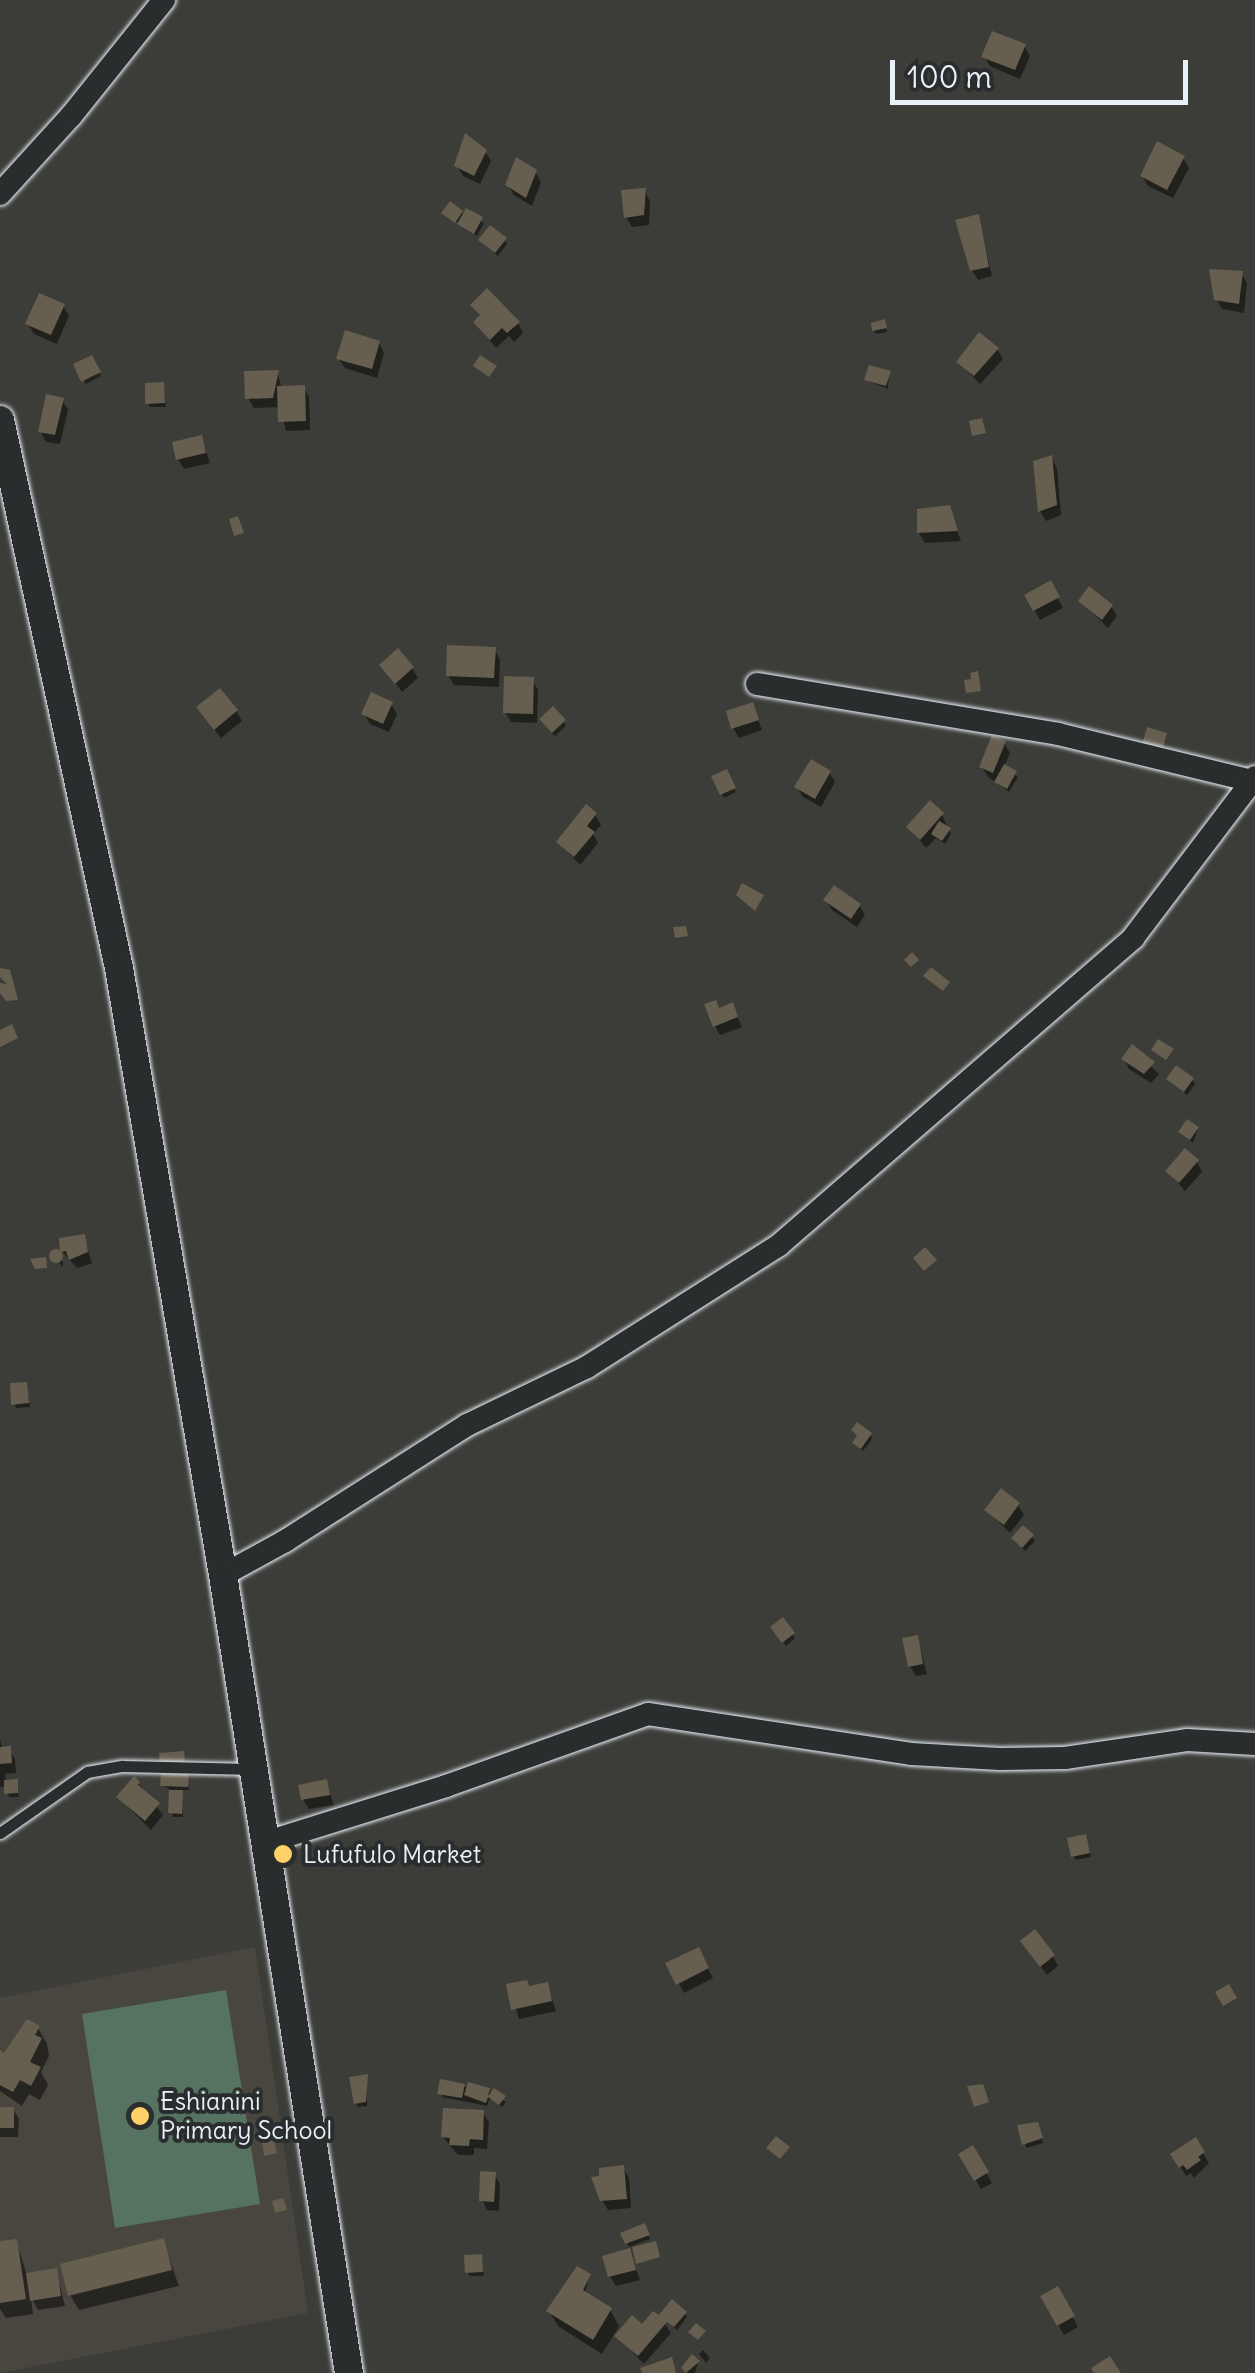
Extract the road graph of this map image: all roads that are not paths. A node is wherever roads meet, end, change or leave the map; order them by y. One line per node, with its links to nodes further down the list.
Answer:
1 (164, 0): 2 (street)
2 (0, 194)
3 (0, 420): 6 (street)
4 (757, 684): 5 (street)
5 (1253, 779): 6 (street)
6 (223, 1574): 8 (street)
7 (1255, 1744): 10 (street)
8 (252, 1769): 9 (lane); 10 (street)
9 (0, 1833)
10 (264, 1843): 11 (street)
11 (348, 2373)

